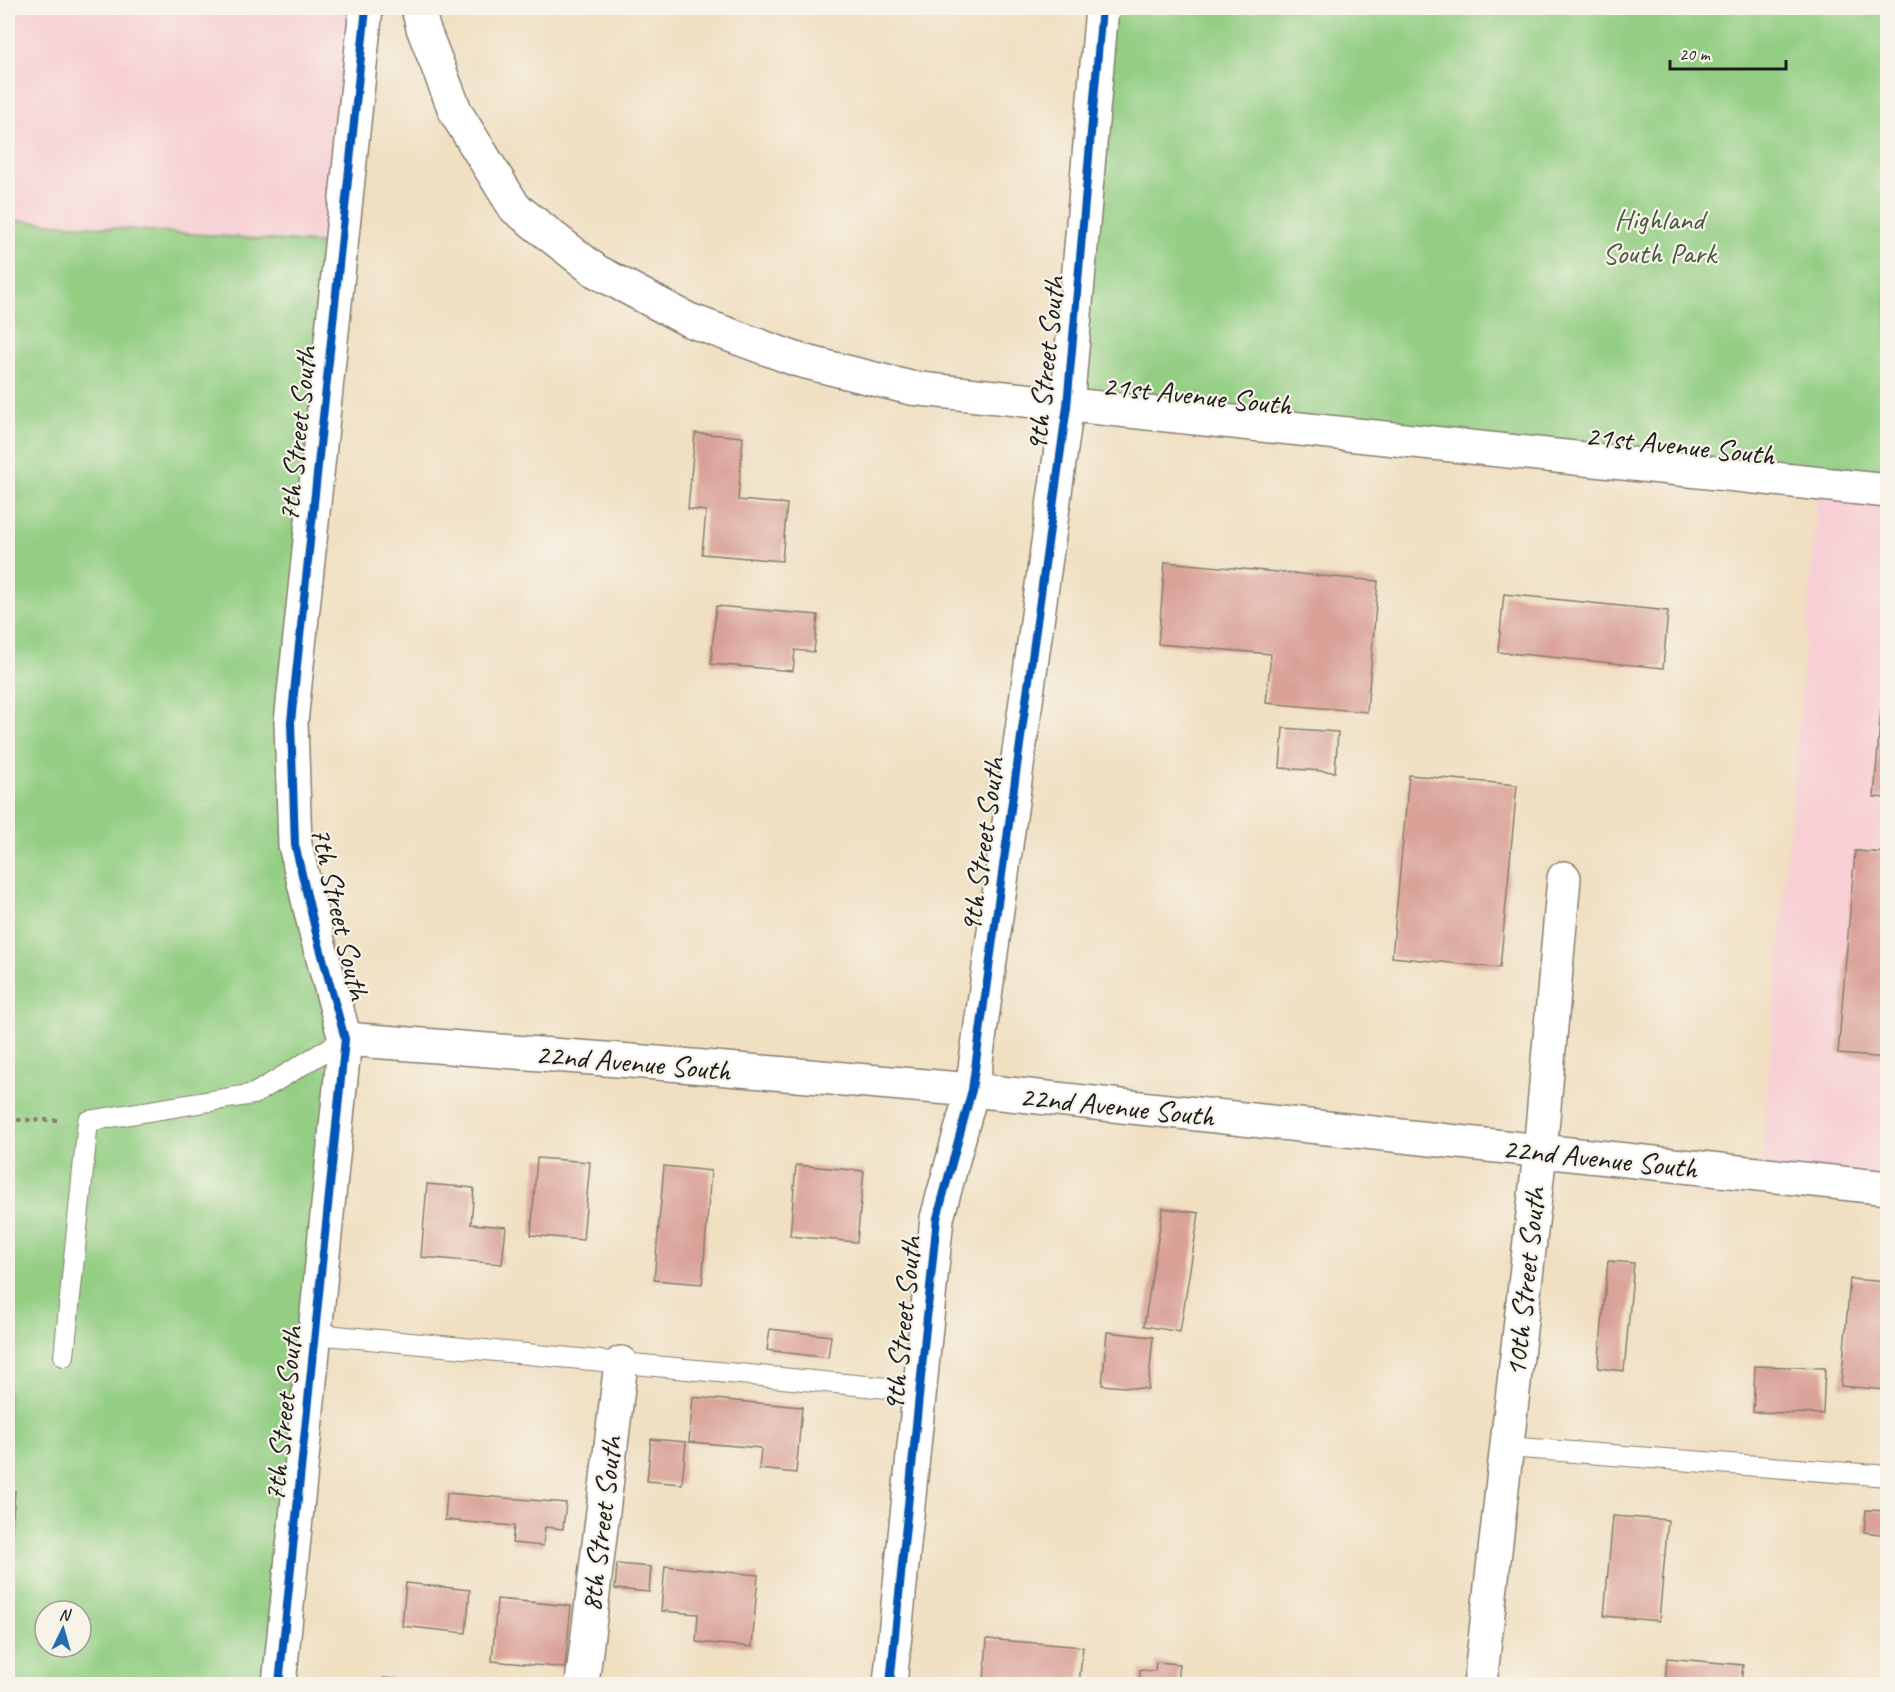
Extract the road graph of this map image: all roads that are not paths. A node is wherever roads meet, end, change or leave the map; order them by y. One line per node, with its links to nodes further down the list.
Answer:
1 (366, 8): 7 (street, 7th Street South)
2 (418, 8): 4 (street, 21st Avenue South)
3 (1102, 8): 4 (street, 9th Street South)
4 (1066, 406): 5 (street, 21st Avenue South); 8 (street, 9th Street South)
5 (1887, 491)
6 (1564, 878): 9 (street, 10th Street South)
7 (345, 1040): 8 (street, 22nd Avenue South); 11 (street, 7th Street South); 12 (lane)
8 (972, 1090): 9 (street, 22nd Avenue South); 14 (street, 9th Street South)
9 (1540, 1152): 10 (street, 22nd Avenue South); 15 (street, 10th Street South)
10 (1887, 1188)
11 (315, 1334): 13 (lane); 17 (street, 7th Street South)
12 (64, 1356)
13 (621, 1363): 14 (lane); 18 (street, 8th Street South)
14 (919, 1391): 19 (street, 9th Street South)
15 (1507, 1447): 16 (lane); 20 (street, 10th Street South)
16 (1887, 1476)
17 (279, 1684)
18 (582, 1684)
19 (890, 1684)
20 (1480, 1684)

